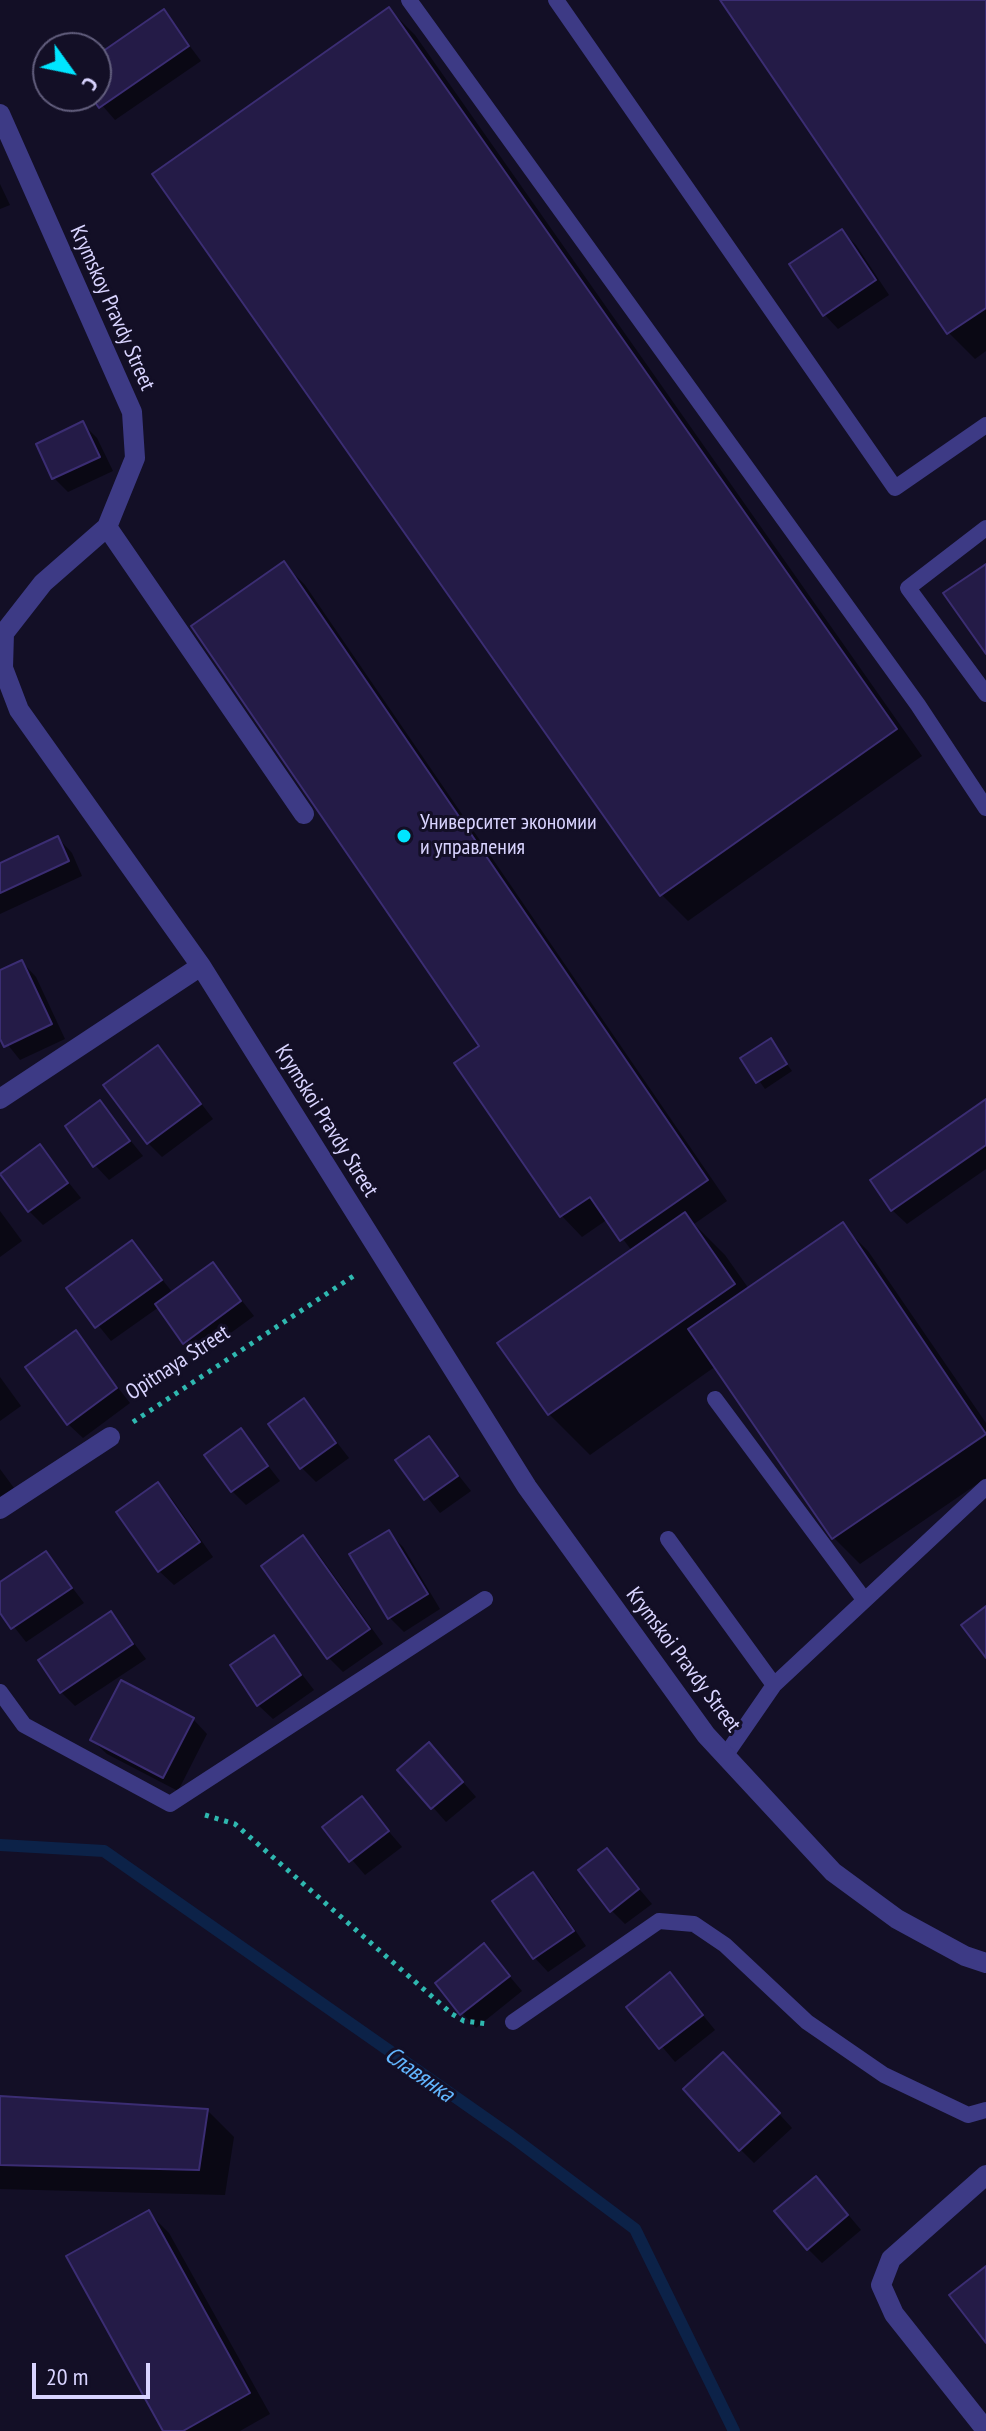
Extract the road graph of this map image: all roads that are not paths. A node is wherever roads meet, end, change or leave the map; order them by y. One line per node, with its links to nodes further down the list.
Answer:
1 (409, 0): 8 (lane)
2 (556, 0): 4 (lane)
3 (0, 114): 5 (street, Krymskoy Pravdy Street)
4 (986, 425)
5 (107, 527): 9 (street); 10 (street, Krymskoi Pravdy Street)
6 (986, 528): 7 (lane)
7 (986, 694)
8 (986, 808)
9 (304, 814)
10 (201, 966): 11 (street); 21 (street, Krymskoi Pravdy Street)
11 (0, 1099)
12 (715, 1399): 17 (lane)
13 (110, 1437): 15 (street)
14 (986, 1487): 17 (lane)
15 (0, 1509)
16 (668, 1539): 19 (lane)
17 (863, 1598): 19 (lane)
18 (485, 1599): 20 (lane)
19 (774, 1685): 21 (lane)
20 (0, 1692)
21 (725, 1756): 22 (street, Krymskoi Pravdy Street)
22 (986, 1963)
23 (513, 2022): 24 (lane)
24 (986, 2110)
25 (986, 2175): 26 (street)
26 (986, 2430)

